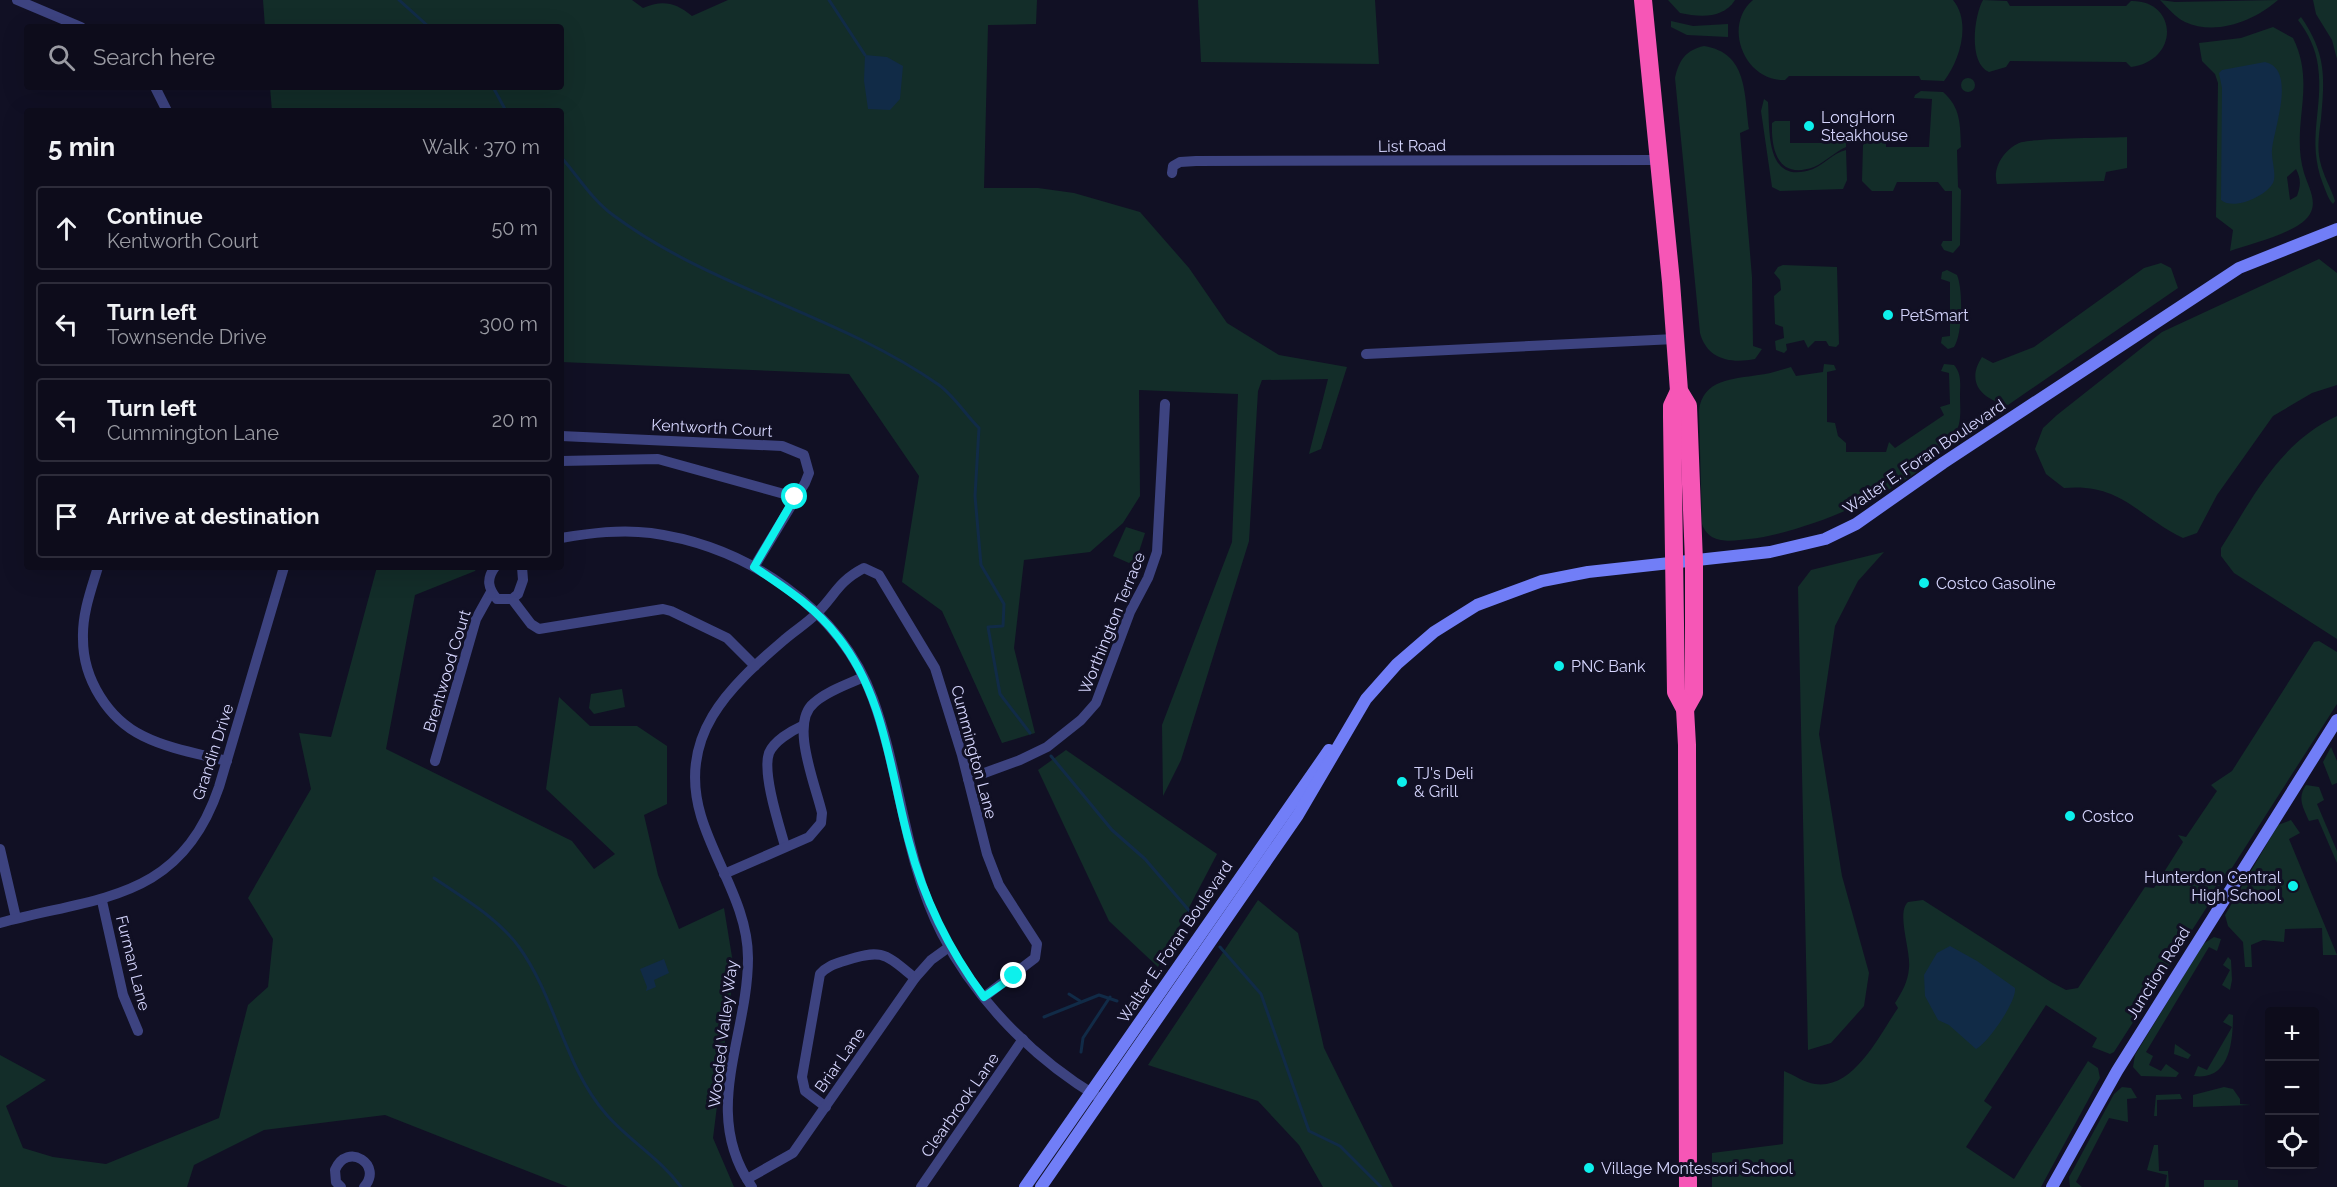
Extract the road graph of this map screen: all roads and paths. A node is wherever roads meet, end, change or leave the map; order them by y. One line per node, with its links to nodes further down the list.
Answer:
1 (17, 0): 3 (street)
2 (1643, 0): 6 (highway)
3 (74, 24)
4 (156, 90): 5 (street)
5 (166, 108)
6 (1659, 160): 7 (street, List Road); 9 (highway)
7 (1172, 173)
8 (2337, 229): 17 (street, Walter E. Foran Boulevard)
9 (1675, 339): 10 (street); 11 (highway)
10 (1366, 354)
11 (1679, 391): 17 (highway); 18 (highway)
12 (1165, 404): 34 (street, Worthington Terrace)
13 (564, 435): 15 (street, Kentworth Court)
14 (564, 461): 15 (street)
15 (795, 497): 19 (street, Kentworth Court)
16 (564, 538): 19 (street)
17 (1694, 562): 18 (street, Walter E. Foran Boulevard); 29 (highway)
18 (1674, 564): 29 (highway); 46 (street, Walter E. Foran Boulevard)
19 (754, 567): 26 (street)
20 (97, 570): 32 (street)
21 (283, 570): 32 (street, Grandin Drive)
22 (493, 570): 24 (street, Brentwood Court)
23 (522, 570): 25 (street)
24 (491, 592): 25 (street); 33 (street, Brentwood Court)
25 (512, 599): 27 (street)
26 (817, 613): 27 (street, Wooded Valley Way); 28 (street); 34 (street, Cummington Lane)
27 (754, 666): 37 (street, Wooded Valley Way)
28 (863, 677): 31 (street); 41 (street)
29 (1685, 709): 54 (highway)
30 (2337, 720): 55 (street, Junction Road)
31 (802, 726): 35 (street); 35 (street)
32 (227, 761): 38 (street, Grandin Drive)
33 (435, 761)
34 (968, 779): 43 (street, Cummington Lane)
35 (785, 846): 37 (street)
36 (0, 849): 39 (street)
37 (724, 874): 48 (street, Wooded Valley Way)
38 (102, 901): 39 (street, Grandin Drive); 44 (street, Furman Lane)
39 (16, 918): 40 (street, Grandin Drive)
40 (0, 923)
41 (950, 947): 42 (street, Briar Lane); 43 (street)
42 (915, 978): 47 (street, Briar Lane); 47 (street)
43 (984, 997): 45 (street)
44 (138, 1031)
45 (1023, 1040): 46 (street); 51 (street, Clearbrook Lane)
46 (1097, 1096): 52 (street, Walter E. Foran Boulevard); 53 (street, Walter E. Foran Boulevard)
47 (826, 1107): 48 (street, Briar Lane)
48 (749, 1183)
49 (341, 1187): 50 (street)
50 (364, 1187)
51 (921, 1187)
52 (1025, 1187)
53 (1041, 1187)
54 (1688, 1187)
55 (2052, 1187)

